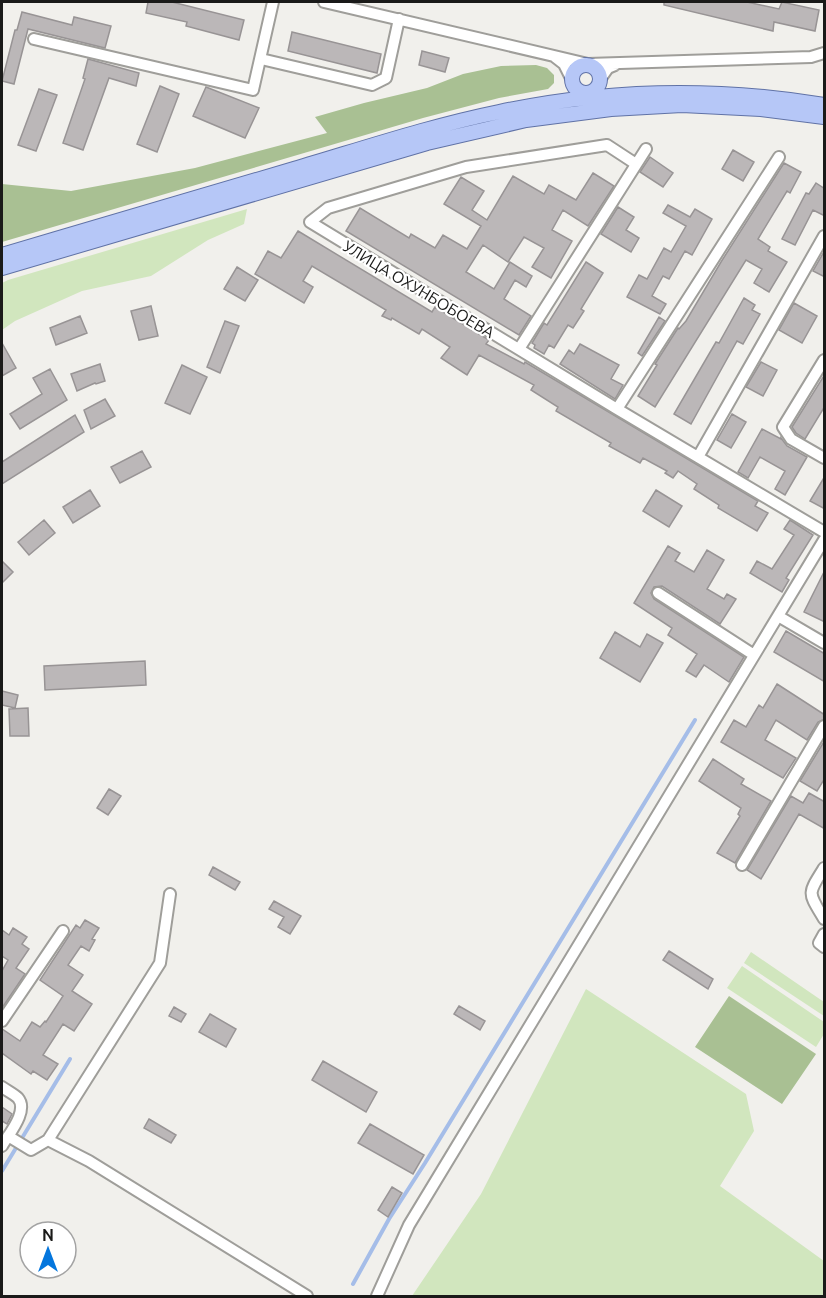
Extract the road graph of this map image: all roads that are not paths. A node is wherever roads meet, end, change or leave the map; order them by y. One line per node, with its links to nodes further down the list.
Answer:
1 (273, 2): 7 (street)
2 (324, 2): 3 (street)
3 (399, 18): 6 (street); 7 (street)
4 (34, 39): 7 (street)
5 (825, 53): 9 (street)
6 (552, 56): 8 (street); 10 (street)
7 (261, 58)
8 (588, 64): 9 (street); 10 (main road); 10 (main road)
9 (620, 64): 10 (street)
10 (587, 88): 11 (main road); 11 (main road); 13 (main road); 14 (main road); 20 (main road)
11 (612, 94): 12 (main road)
12 (825, 105)
13 (611, 109): 14 (main road); 15 (main road)
14 (567, 114): 21 (main road)
15 (825, 117)
16 (646, 149): 18 (street)
17 (779, 157): 24 (street)
18 (636, 164): 22 (street); 22 (street, УЛИЦА ОХУНБОБОЕВА)
19 (825, 236): 25 (street)
20 (2, 255)
21 (2, 268)
22 (519, 350): 24 (street, УЛИЦА ОХУНБОБОЕВА)
23 (825, 360): 26 (street)
24 (617, 409): 25 (street, УЛИЦА ОХУНБОБОЕВА)
25 (698, 457): 27 (street, УЛИЦА ОХУНБОБОЕВА)
26 (825, 458)
27 (825, 532)
28 (825, 540): 30 (street)
29 (658, 593): 32 (street)
30 (778, 616): 31 (street); 32 (street)
31 (825, 643)
32 (754, 655): 47 (street)
33 (825, 726): 34 (street)
34 (742, 865)
35 (825, 868): 37 (street)
36 (170, 894): 44 (street)
37 (825, 919)
38 (63, 932): 41 (street)
39 (825, 934): 40 (street)
40 (825, 947)
41 (2, 1021)
42 (2, 1087): 43 (street)
43 (8, 1136): 44 (street); 45 (street)
44 (48, 1140): 46 (street)
45 (2, 1146)
46 (307, 1296)
47 (377, 1296)

